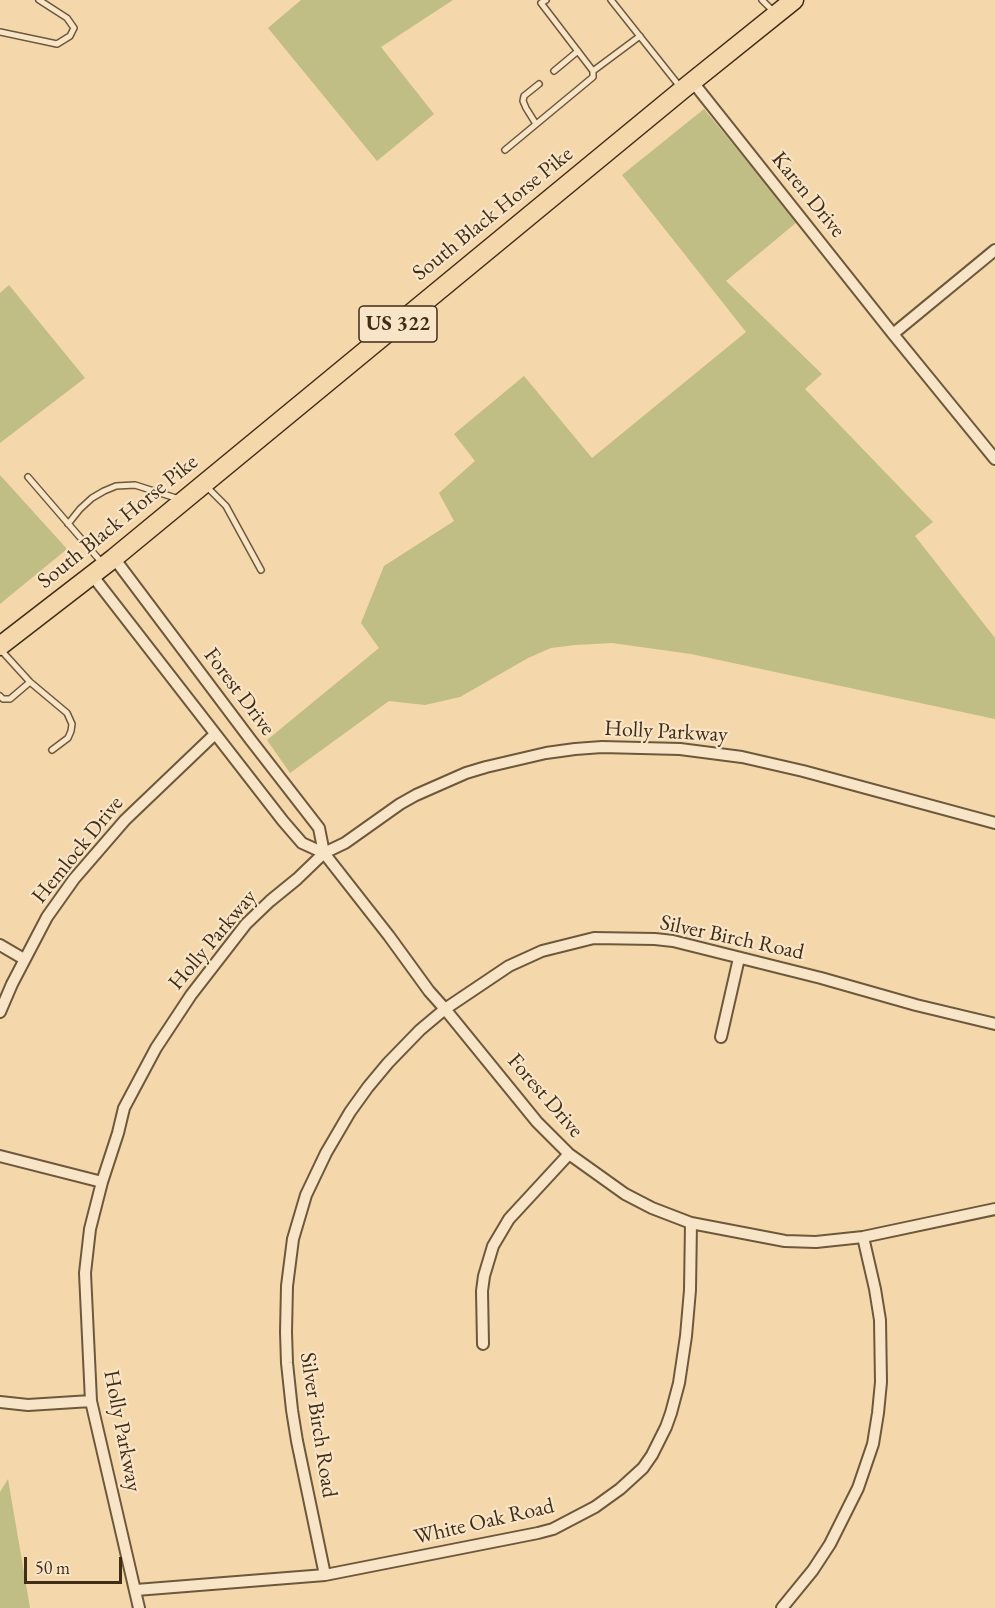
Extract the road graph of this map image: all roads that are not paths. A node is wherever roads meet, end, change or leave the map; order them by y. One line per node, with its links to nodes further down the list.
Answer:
1 (39, 0): 7 (lane)
2 (546, 0): 9 (lane)
3 (611, 0): 8 (lane)
4 (762, 0): 6 (lane)
5 (794, 0): 6 (highway, South Black Horse Pike / US 322)
6 (776, 14): 13 (highway, South Black Horse Pike / US 322)
7 (0, 32)
8 (640, 36): 11 (lane); 13 (lane)
9 (578, 51): 10 (lane); 11 (lane)
10 (554, 70)
11 (593, 71): 14 (lane)
12 (539, 84): 14 (lane)
13 (687, 86): 17 (street, Karen Drive); 20 (highway, South Black Horse Pike / US 322)
14 (536, 124): 15 (lane)
15 (505, 150)
16 (995, 250): 17 (street)
17 (893, 334): 18 (street, Karen Drive)
18 (995, 459)
19 (27, 477): 22 (lane)
20 (204, 484): 21 (highway, South Black Horse Pike / US 322); 24 (lane)
21 (184, 500): 22 (lane); 23 (highway, South Black Horse Pike / US 322)
22 (68, 524): 23 (lane)
23 (103, 566): 25 (highway, South Black Horse Pike / US 322); 28 (street, Forest Drive); 31 (street, Forest Drive)
24 (261, 570)
25 (0, 647): 26 (lane)
26 (30, 682): 27 (lane); 29 (lane)
27 (0, 696)
28 (215, 734): 31 (street, Forest Drive); 34 (street, Hemlock Drive)
29 (52, 750)
30 (995, 823): 31 (street, Holly Parkway)
31 (324, 853): 35 (street, Forest Drive); 41 (street, Holly Parkway)
32 (0, 945): 34 (street)
33 (739, 958): 35 (street, Silver Birch Road); 37 (street, Silver Birch Road); 38 (street)
34 (24, 959): 36 (street, Hemlock Drive)
35 (446, 1009): 39 (street, Forest Drive); 48 (street, Silver Birch Road)
36 (0, 1012)
37 (995, 1024)
38 (721, 1037)
39 (569, 1154): 43 (street, Forest Drive); 45 (street)
40 (0, 1156): 41 (street)
41 (102, 1182): 46 (street, Holly Parkway)
42 (995, 1209): 44 (street, Forest Drive)
43 (691, 1224): 44 (street, Forest Drive); 48 (street, White Oak Road)
44 (863, 1237): 51 (street)
45 (483, 1344)
46 (91, 1401): 47 (street); 49 (street, Holly Parkway)
47 (0, 1402)
48 (324, 1575): 49 (street, White Oak Road)
49 (136, 1590): 50 (street, Holly Parkway)
50 (139, 1608)
51 (782, 1608)

